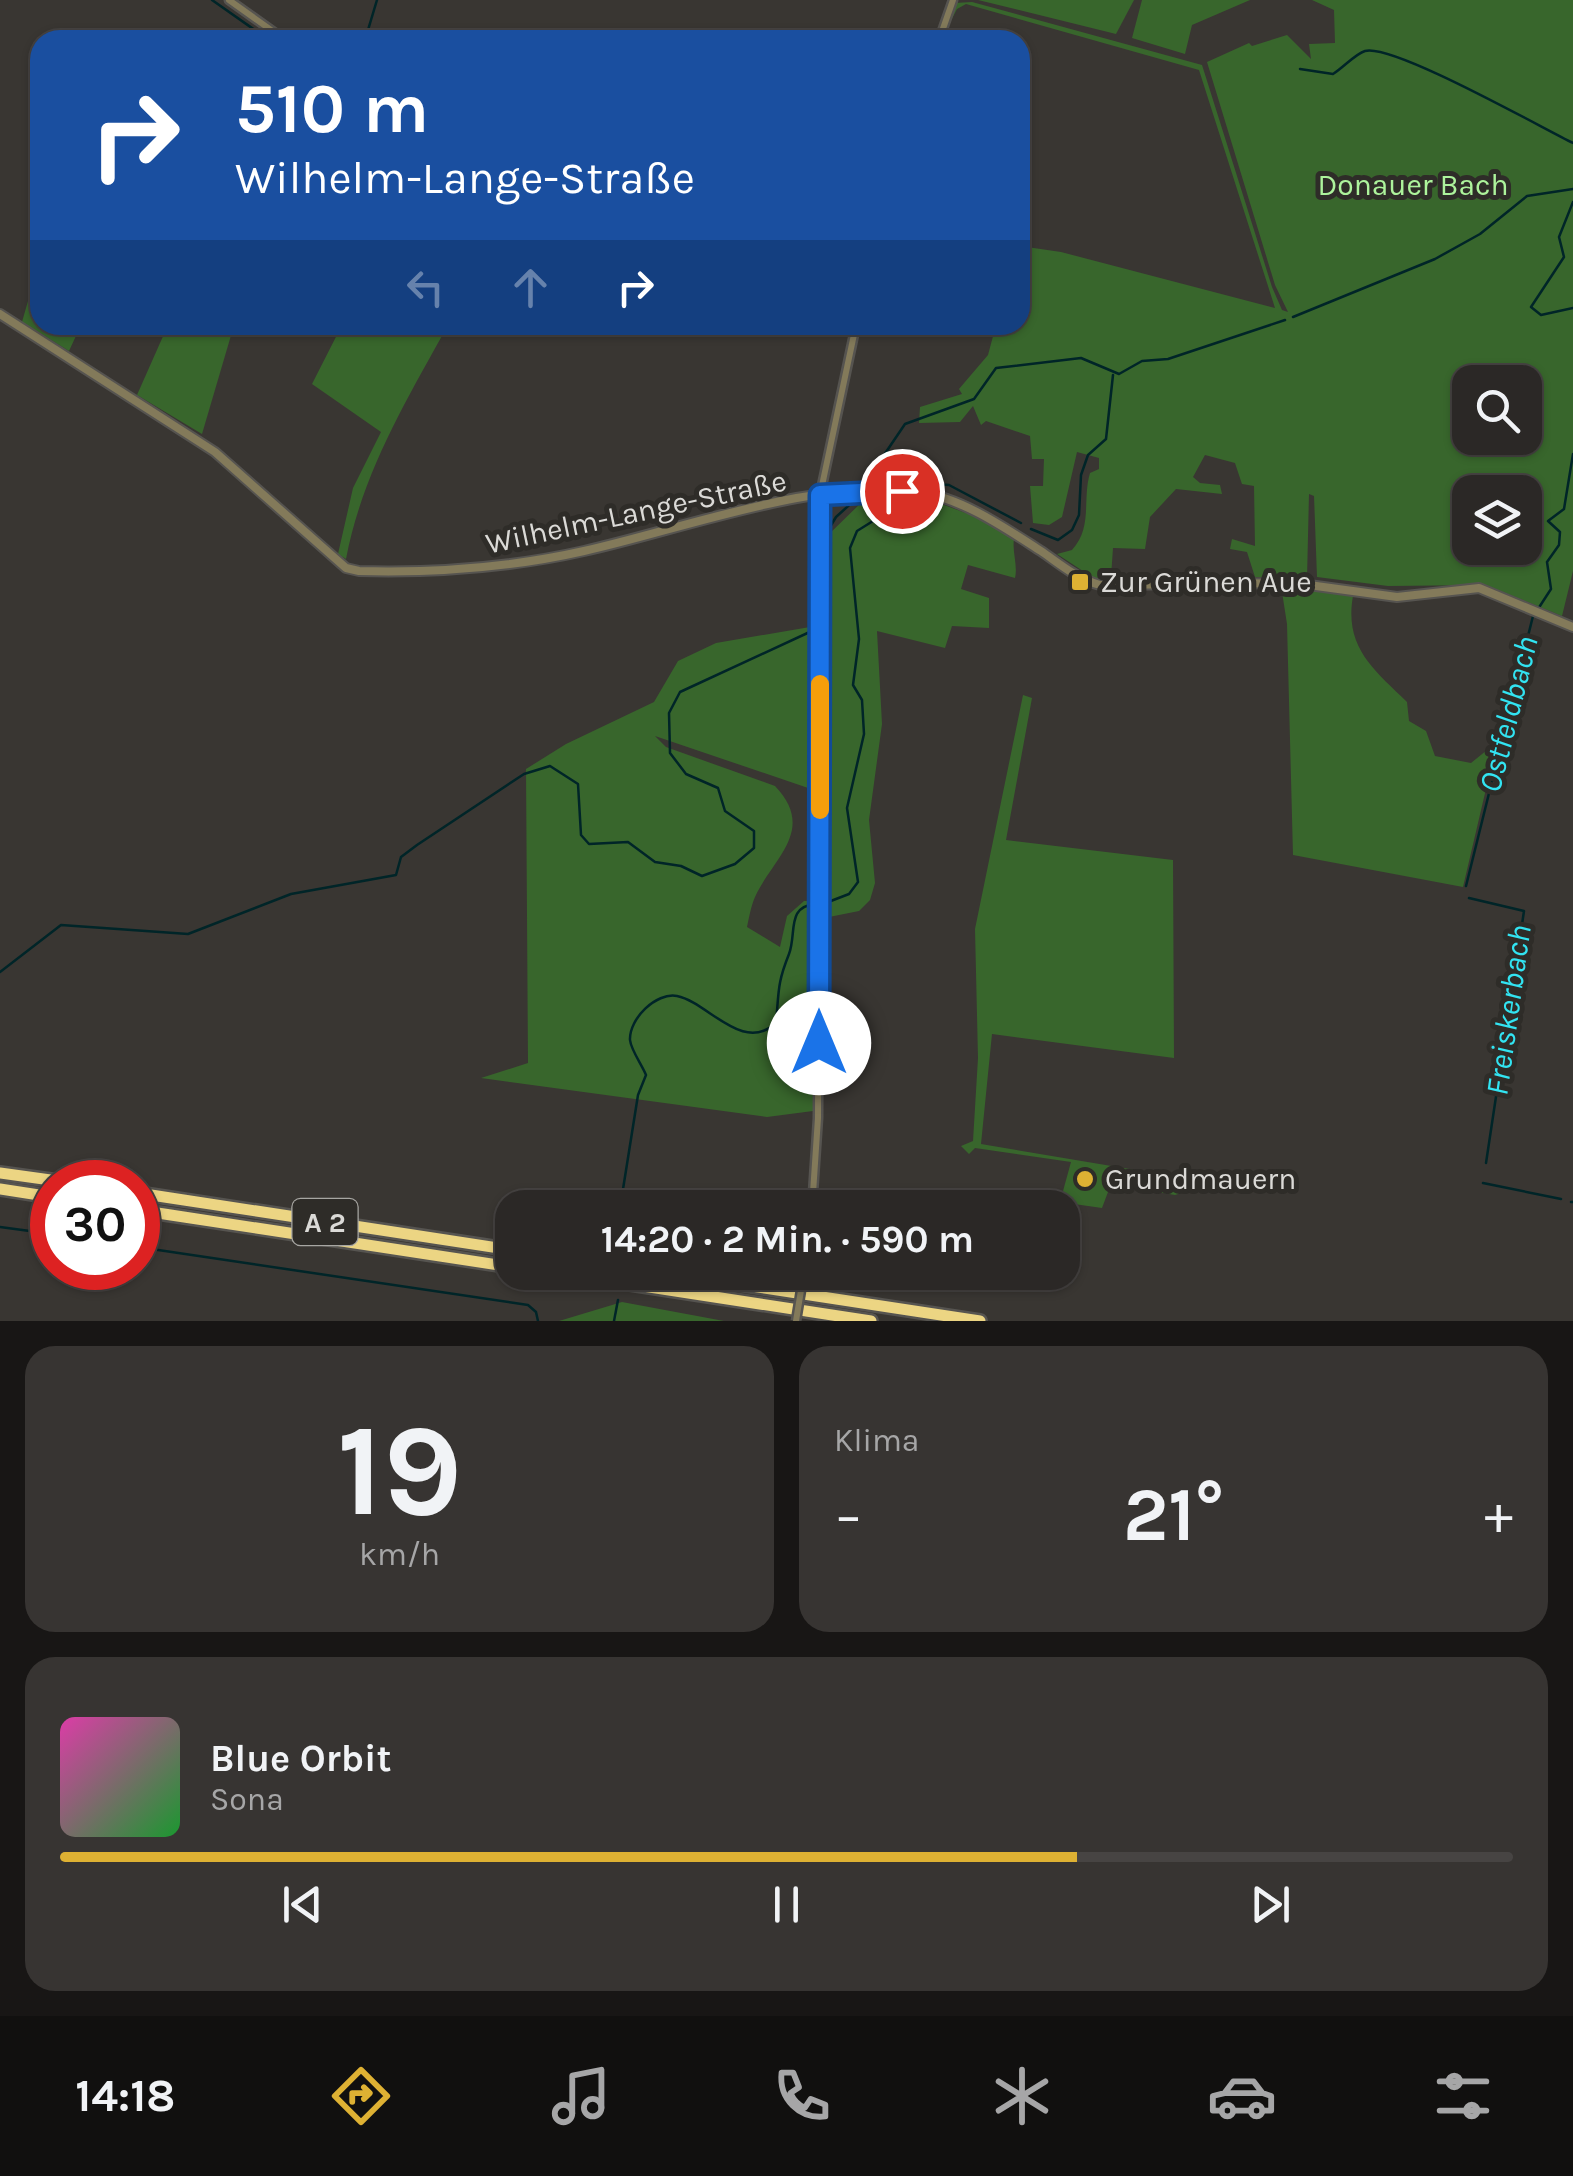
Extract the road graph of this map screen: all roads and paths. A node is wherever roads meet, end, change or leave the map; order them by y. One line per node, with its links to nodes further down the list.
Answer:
1 (229, 0): 3 (street)
2 (953, 0): 4 (street)
3 (271, 30)
4 (942, 30)
5 (0, 314): 6 (street, Wilhelm-Lange-Straße)
6 (30, 333)
7 (33, 335): 9 (street, Wilhelm-Lange-Straße)
8 (854, 335): 9 (street)
9 (820, 495): 10 (street, Wilhelm-Lange-Straße); 14 (street)
10 (1573, 627)
11 (0, 1173): 12 (highway)
12 (30, 1177)
13 (0, 1190): 15 (highway)
14 (813, 1190)
15 (30, 1194)
16 (160, 1197): 18 (highway, A 2)
17 (160, 1213): 19 (highway, A 2)
18 (495, 1247)
19 (495, 1263)
20 (669, 1290): 24 (highway)
21 (778, 1290): 25 (highway)
22 (801, 1290): 23 (street, bridge)
23 (796, 1321)
24 (870, 1321)
25 (980, 1321)

